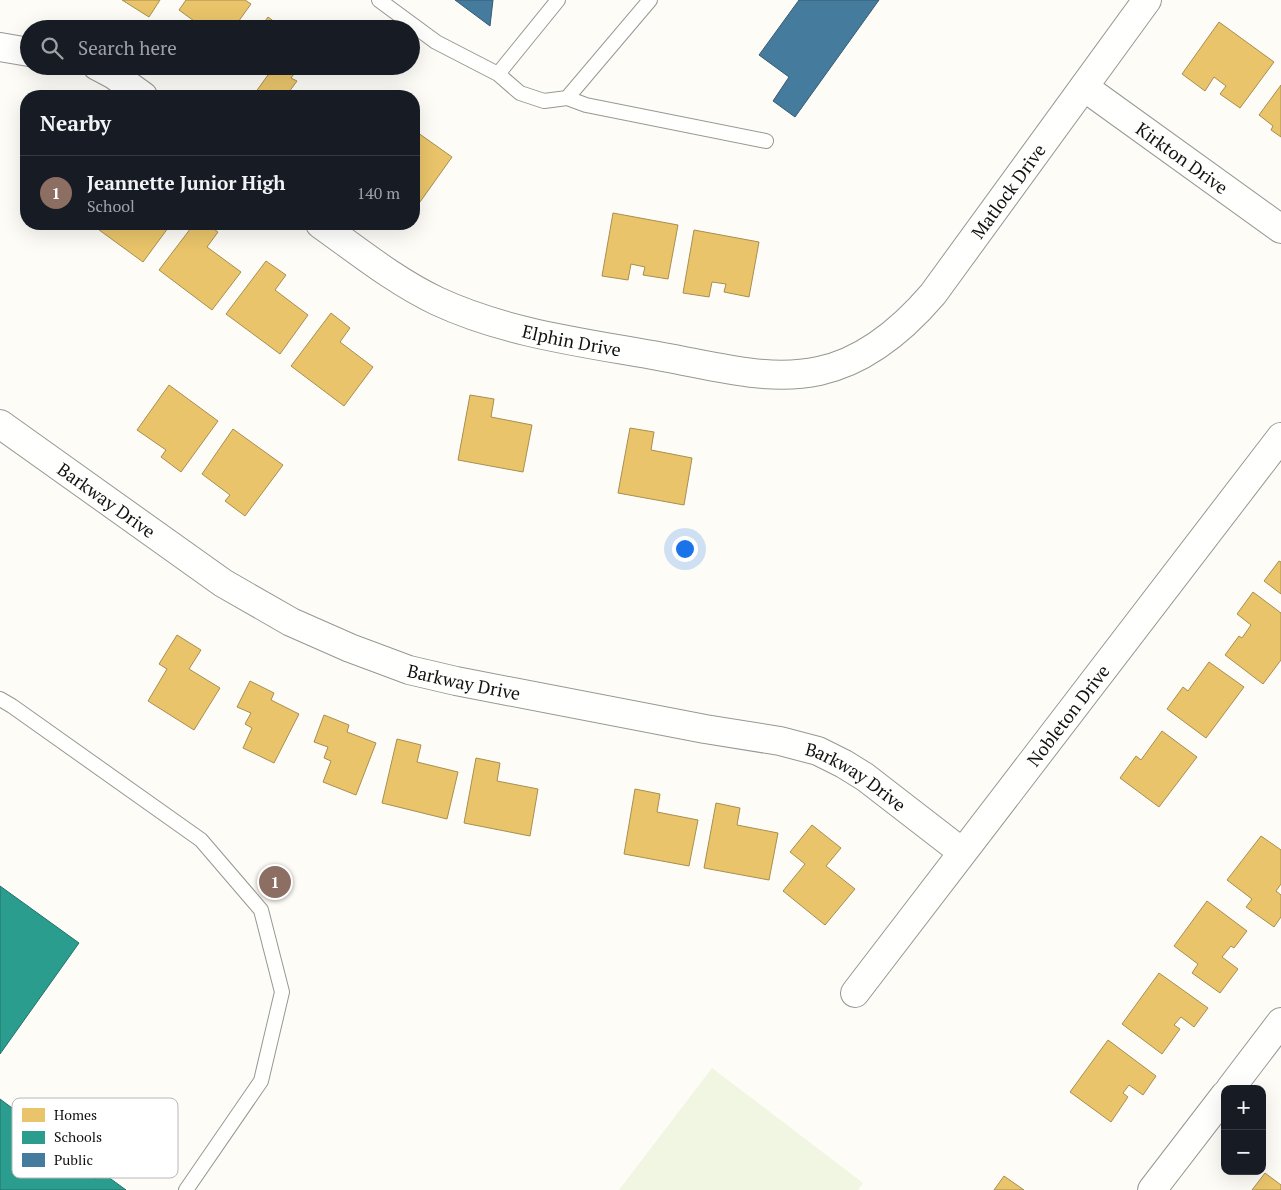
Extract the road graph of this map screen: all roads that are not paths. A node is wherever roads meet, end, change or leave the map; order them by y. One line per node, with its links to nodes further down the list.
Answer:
1 (379, 0): 5 (lane)
2 (558, 0): 9 (lane)
3 (650, 0): 13 (lane)
4 (1147, 0): 11 (street, Matlock Drive)
5 (406, 20)
6 (420, 30): 9 (lane)
7 (0, 48): 8 (street)
8 (20, 51)
9 (498, 74): 13 (lane)
10 (112, 75): 12 (street)
11 (1084, 87): 15 (street, Kirkton Drive); 17 (street, Matlock Drive)
12 (134, 90)
13 (567, 98): 14 (lane)
14 (766, 141)
15 (1281, 229)
16 (329, 230): 17 (street, Elphin Drive)
17 (847, 362)
18 (0, 424): 21 (street, Barkway Drive)
19 (1281, 437): 21 (street, Nobleton Drive)
20 (0, 699): 26 (lane)
21 (962, 852): 22 (street, Nobleton Drive)
22 (855, 993)
23 (1281, 1022): 24 (street)
24 (1233, 1085)
25 (1221, 1101): 27 (street)
26 (186, 1190)
27 (1152, 1190)

